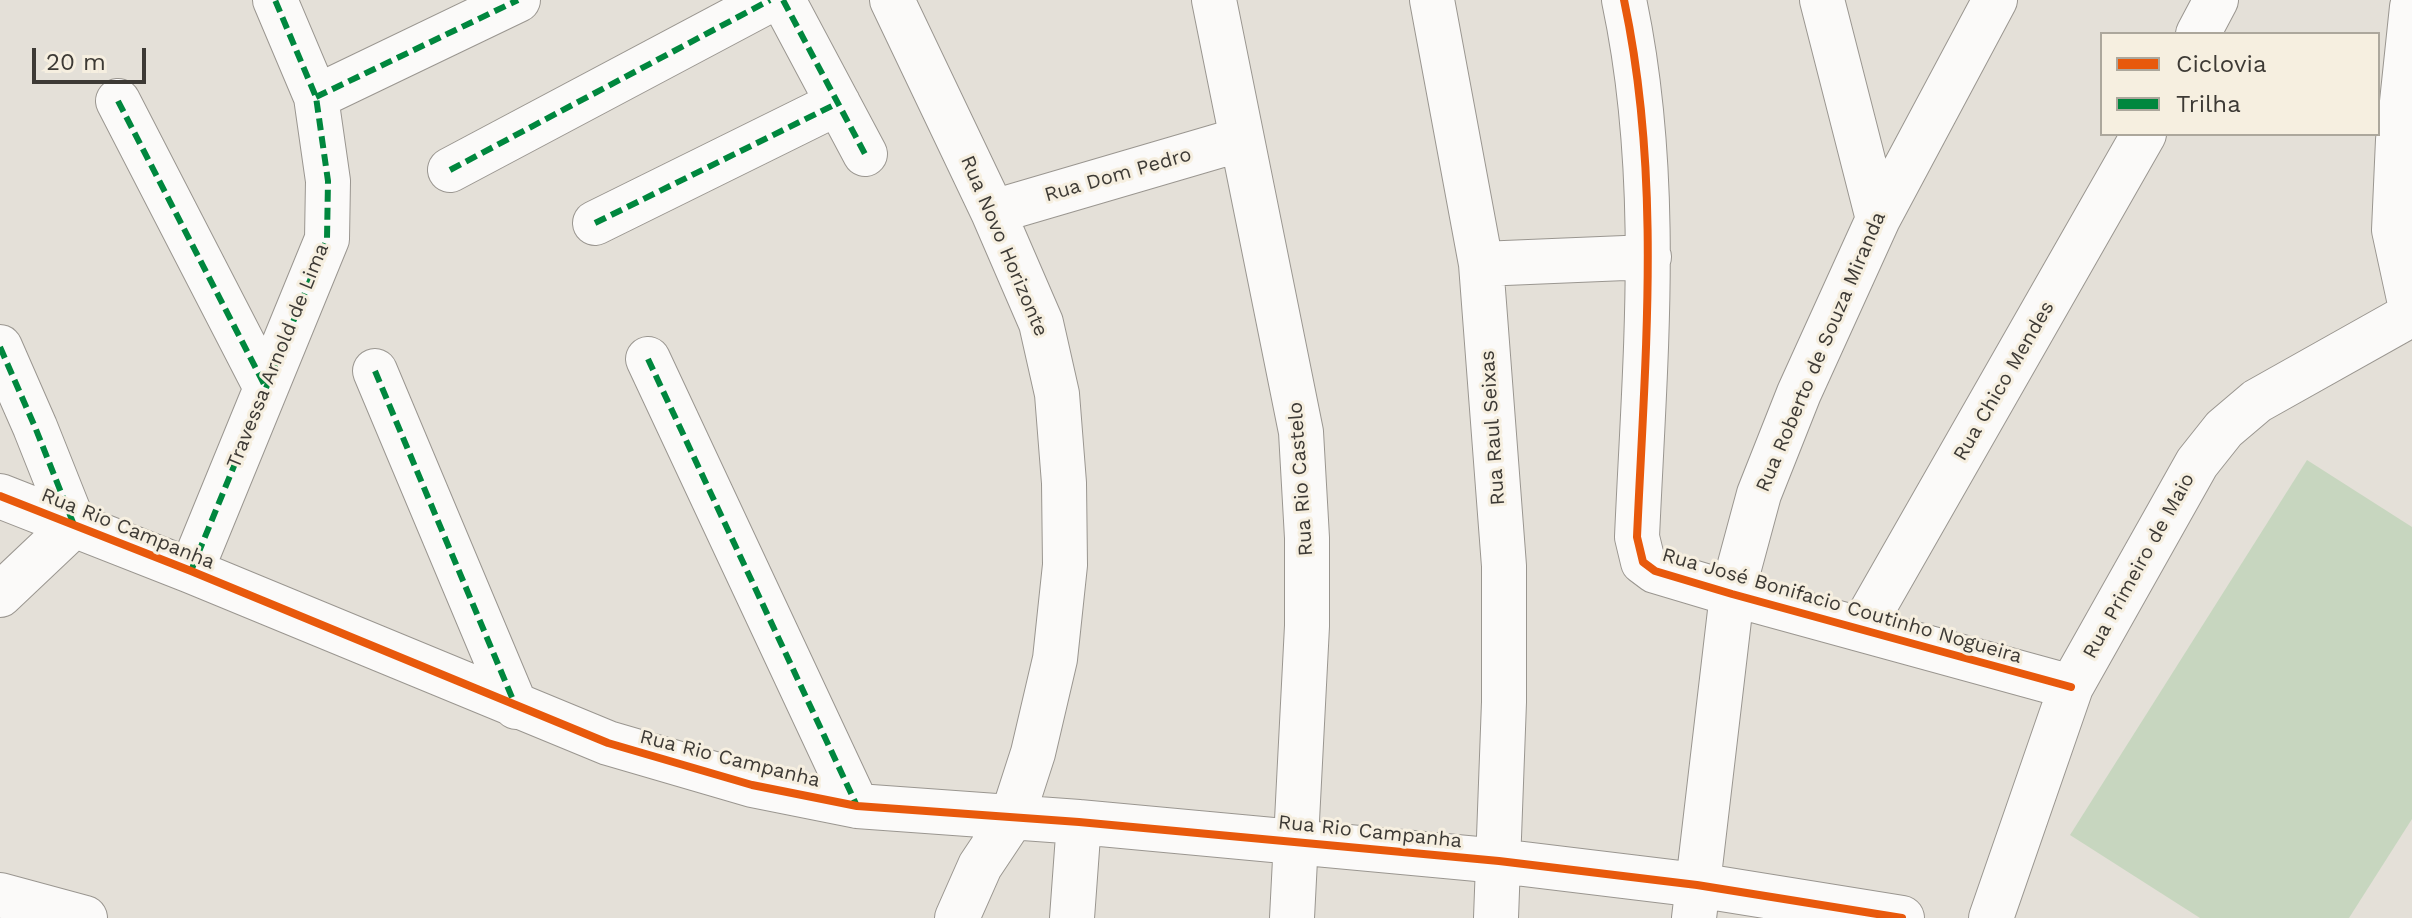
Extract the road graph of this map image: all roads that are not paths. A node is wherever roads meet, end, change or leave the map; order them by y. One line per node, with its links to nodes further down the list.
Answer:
1 (275, 0): 14 (street, Travessa Arnold de Lima)
2 (518, 0): 14 (street)
3 (770, 0): 21 (street)
4 (783, 0): 16 (street)
5 (892, 0): 22 (street, Rua Novo Horizonte)
6 (1214, 0): 19 (street, Rua Rio Castelo)
7 (1432, 0): 26 (street, Rua Raul Seixas)
8 (1624, 0): 25 (street, Rua José Bonifacio Coutinho Nogueira)
9 (1822, 0): 23 (street)
10 (1995, 0): 23 (street, Rua Roberto de Souza Miranda)
11 (2216, 0): 13 (street)
12 (2412, 7): 17 (street)
13 (2199, 32)
14 (316, 97): 31 (street, Travessa Arnold de Lima)
15 (118, 101): 31 (street)
16 (838, 103): 20 (street); 24 (street)
17 (2388, 135): 27 (street)
18 (2143, 136): 37 (street, Rua Chico Mendes)
19 (1242, 139): 22 (street, Rua Dom Pedro); 43 (street, Rua Rio Castelo)
20 (865, 154)
21 (450, 170)
22 (993, 212): 41 (street, Rua Novo Horizonte)
23 (1878, 219): 35 (street, Rua Roberto de Souza Miranda)
24 (595, 223)
25 (1649, 257): 26 (street); 35 (street, Rua José Bonifacio Coutinho Nogueira)
26 (1481, 264): 44 (street, Rua Raul Seixas)
27 (2412, 314): 38 (street, Rua Primeiro de Maio)
28 (0, 347): 33 (street)
29 (648, 359): 40 (street)
30 (375, 371): 39 (street)
31 (266, 388): 34 (street, Travessa Arnold de Lima)
32 (0, 496): 33 (street, Rua Rio Campanha)
33 (74, 525): 34 (street, Rua Rio Campanha); 36 (street)
34 (191, 571): 39 (street, Rua Rio Campanha)
35 (1732, 594): 37 (street, Rua José Bonifacio Coutinho Nogueira); 46 (street, Rua Roberto de Souza Miranda)
36 (0, 595)
37 (1862, 628): 38 (street, Rua José Bonifacio Coutinho Nogueira)
38 (2071, 687): 53 (street, Rua Primeiro de Maio)
39 (516, 707): 40 (street, Rua Rio Campanha)
40 (857, 806): 41 (street, Rua Rio Campanha)
41 (1012, 818): 42 (street, Rua Rio Campanha); 48 (street, Rua Novo Horizonte)
42 (1079, 822): 43 (street, Rua Rio Campanha); 49 (street)
43 (1295, 840): 44 (street, Rua Rio Campanha); 50 (street, Rua Rio Castelo)
44 (1499, 861): 46 (street, Rua Rio Campanha); 51 (street, Rua Raul Seixas)
45 (0, 895): 47 (street)
46 (1696, 902): 52 (street, Rua Rio Campanha)
47 (85, 918)
48 (957, 918)
49 (1072, 918)
50 (1292, 918)
51 (1496, 918)
52 (1902, 918)
53 (1991, 918)

